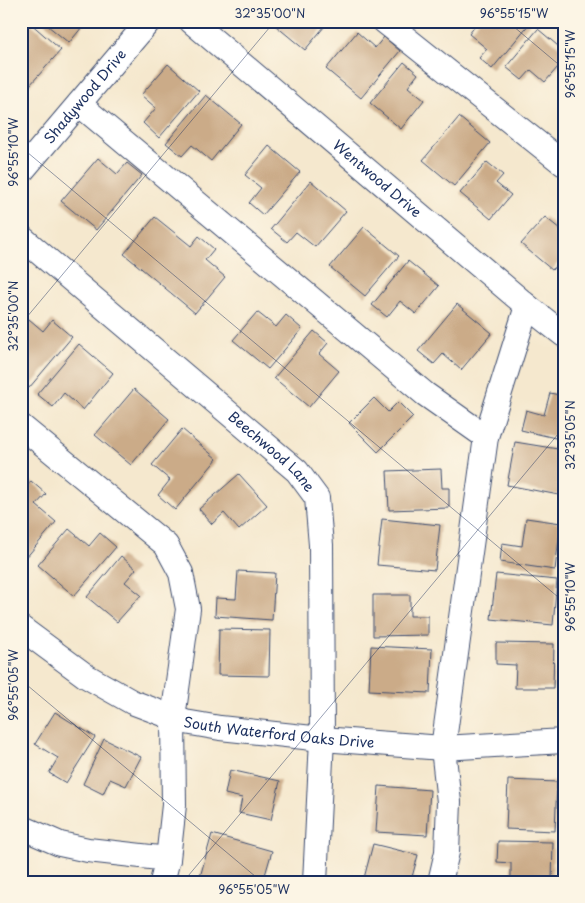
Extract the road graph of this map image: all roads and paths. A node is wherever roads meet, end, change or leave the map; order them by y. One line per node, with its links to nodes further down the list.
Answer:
1 (149, 21): 4 (street, Shadywood Drive)
2 (191, 21): 8 (street, Wentwood Drive)
3 (384, 21): 5 (street)
4 (79, 104): 6 (street, Shadywood Drive); 11 (street)
5 (564, 164)
6 (21, 172)
7 (21, 237): 14 (street, Beechwood Lane)
8 (527, 306): 9 (street, Wentwood Drive); 11 (street)
9 (564, 335)
10 (21, 426): 13 (street)
11 (486, 437): 16 (street)
12 (21, 628): 13 (street, South Waterford Oaks Drive)
13 (173, 718): 14 (street, South Waterford Oaks Drive); 18 (street)
14 (322, 739): 16 (street, South Waterford Oaks Drive); 20 (street, Beechwood Lane)
15 (564, 741): 16 (street, South Waterford Oaks Drive)
16 (443, 748): 21 (street)
17 (21, 827): 18 (street)
18 (168, 859): 19 (street)
19 (162, 882)
20 (315, 882)
21 (440, 882)

